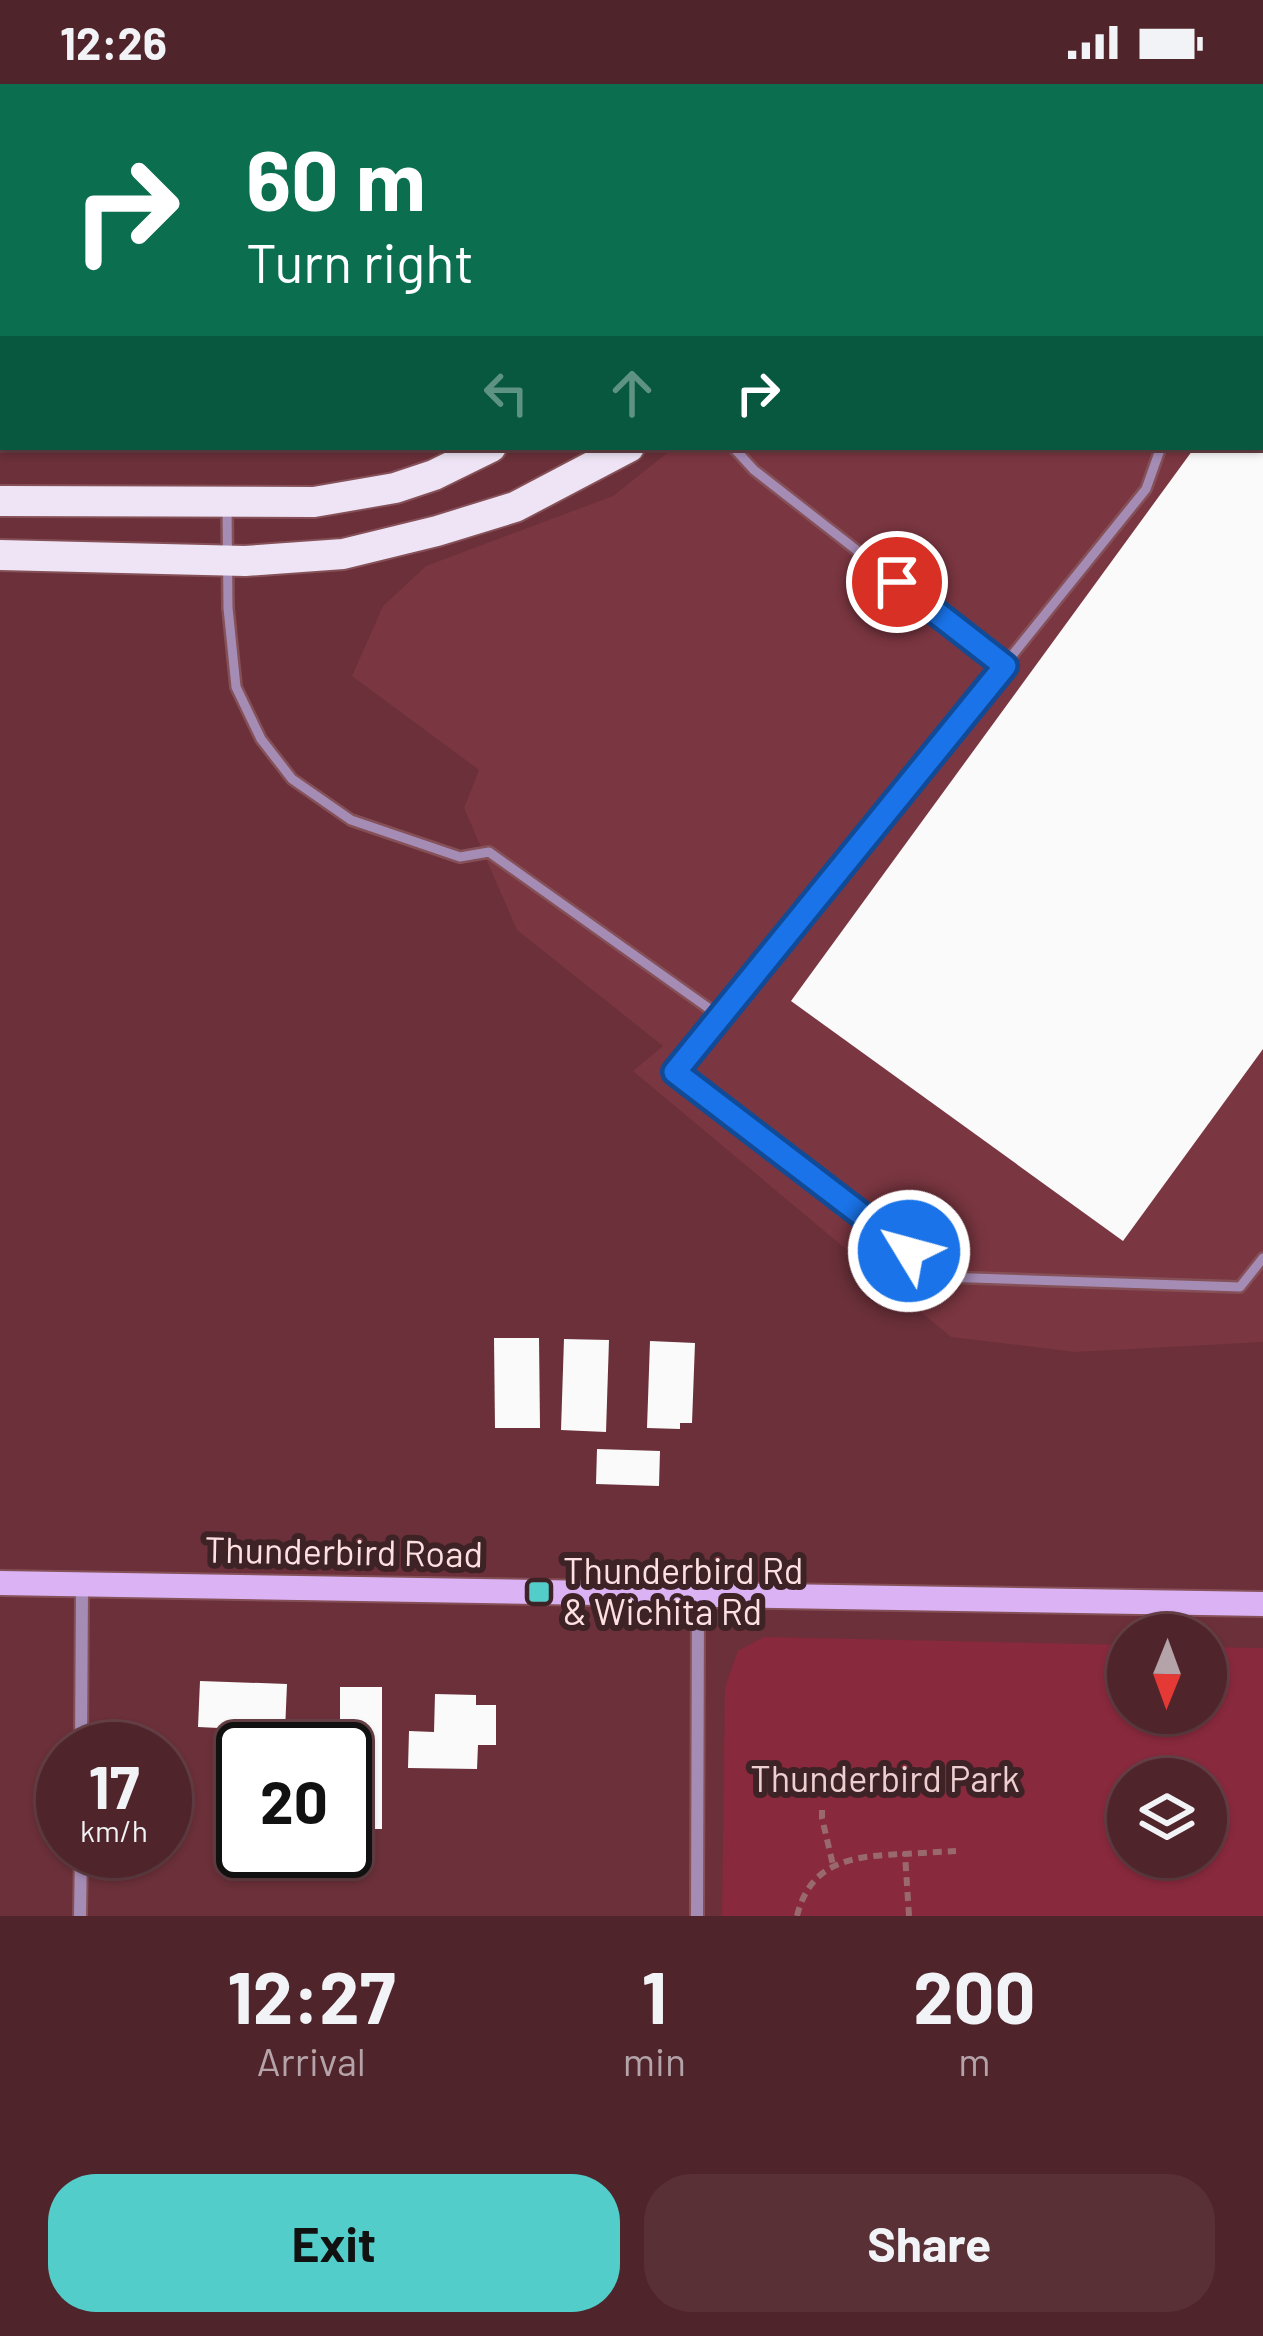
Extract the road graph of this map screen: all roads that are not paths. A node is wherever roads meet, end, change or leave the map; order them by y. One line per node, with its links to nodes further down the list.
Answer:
1 (485, 450): 6 (main road)
2 (623, 450): 8 (main road)
3 (736, 450): 9 (lane)
4 (1160, 450): 9 (lane)
5 (0, 501): 6 (main road)
6 (227, 503): 8 (lane)
7 (0, 555): 8 (main road)
8 (228, 560): 10 (lane)
9 (1005, 666): 10 (lane)
10 (721, 1017): 11 (lane)
11 (1263, 1258)
12 (0, 1583): 13 (street, Thunderbird Road)
13 (82, 1583): 14 (street, Thunderbird Road); 16 (street)
14 (698, 1594): 15 (street, Thunderbird Road); 19 (street)
15 (1263, 1604)
16 (81, 1722)
17 (80, 1878): 18 (street)
18 (80, 1916)
19 (697, 1916)

